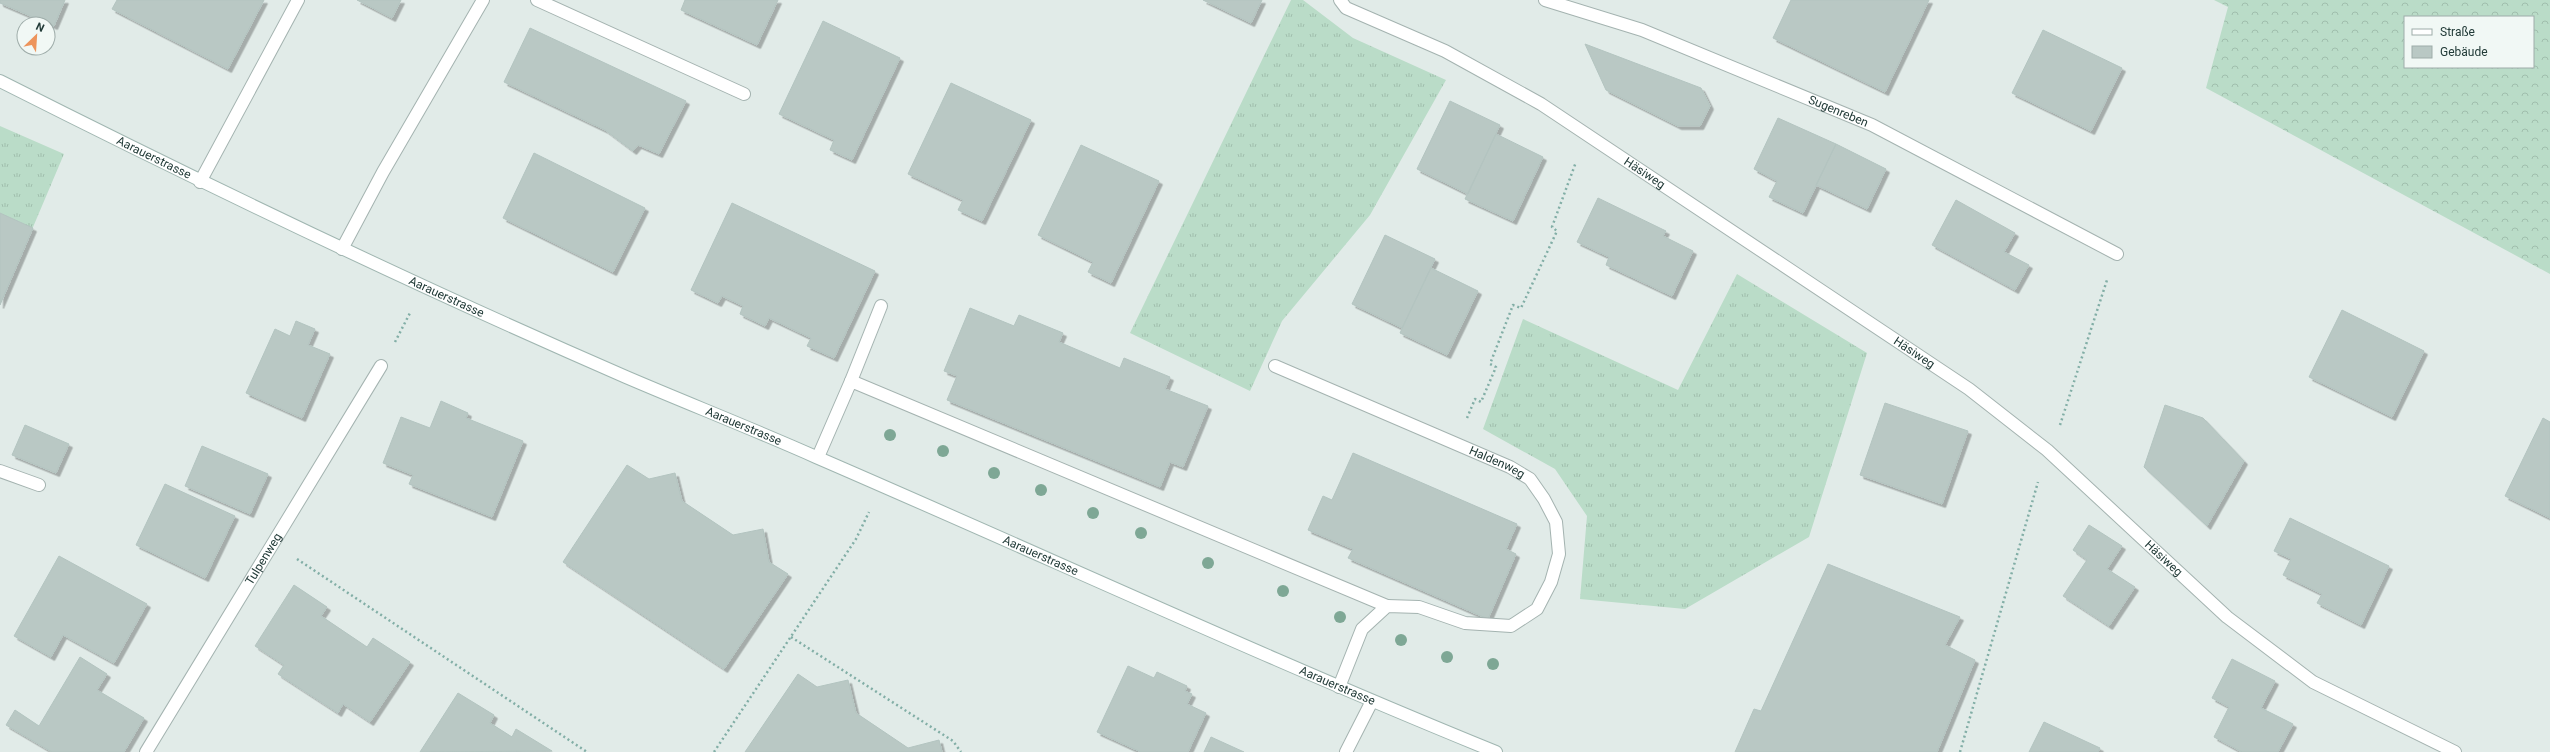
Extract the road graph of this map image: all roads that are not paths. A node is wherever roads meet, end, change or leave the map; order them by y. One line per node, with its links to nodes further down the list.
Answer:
1 (298, 0): 8 (street)
2 (483, 0): 9 (street)
3 (538, 0): 7 (street)
4 (1340, 0): 24 (street, Häsiweg)
5 (1549, 0): 10 (street, Sugenreben)
6 (0, 81): 8 (street, Aarauerstrasse)
7 (744, 94)
8 (200, 182): 9 (street, Aarauerstrasse)
9 (342, 249): 15 (street, Aarauerstrasse)
10 (2117, 254)
11 (881, 306): 14 (street)
12 (381, 366): 21 (street, Tulpenweg)
13 (1275, 366): 18 (street, Haldenweg)
14 (851, 381): 15 (street); 18 (street)
15 (818, 458): 19 (street, Aarauerstrasse)
16 (0, 471): 17 (street)
17 (39, 485)
18 (1387, 606): 19 (street)
19 (1339, 687): 20 (street, Aarauerstrasse)
20 (1372, 701): 22 (street); 23 (street, Aarauerstrasse)
21 (146, 752)
22 (1346, 752)
23 (1496, 752)
24 (2455, 752)

